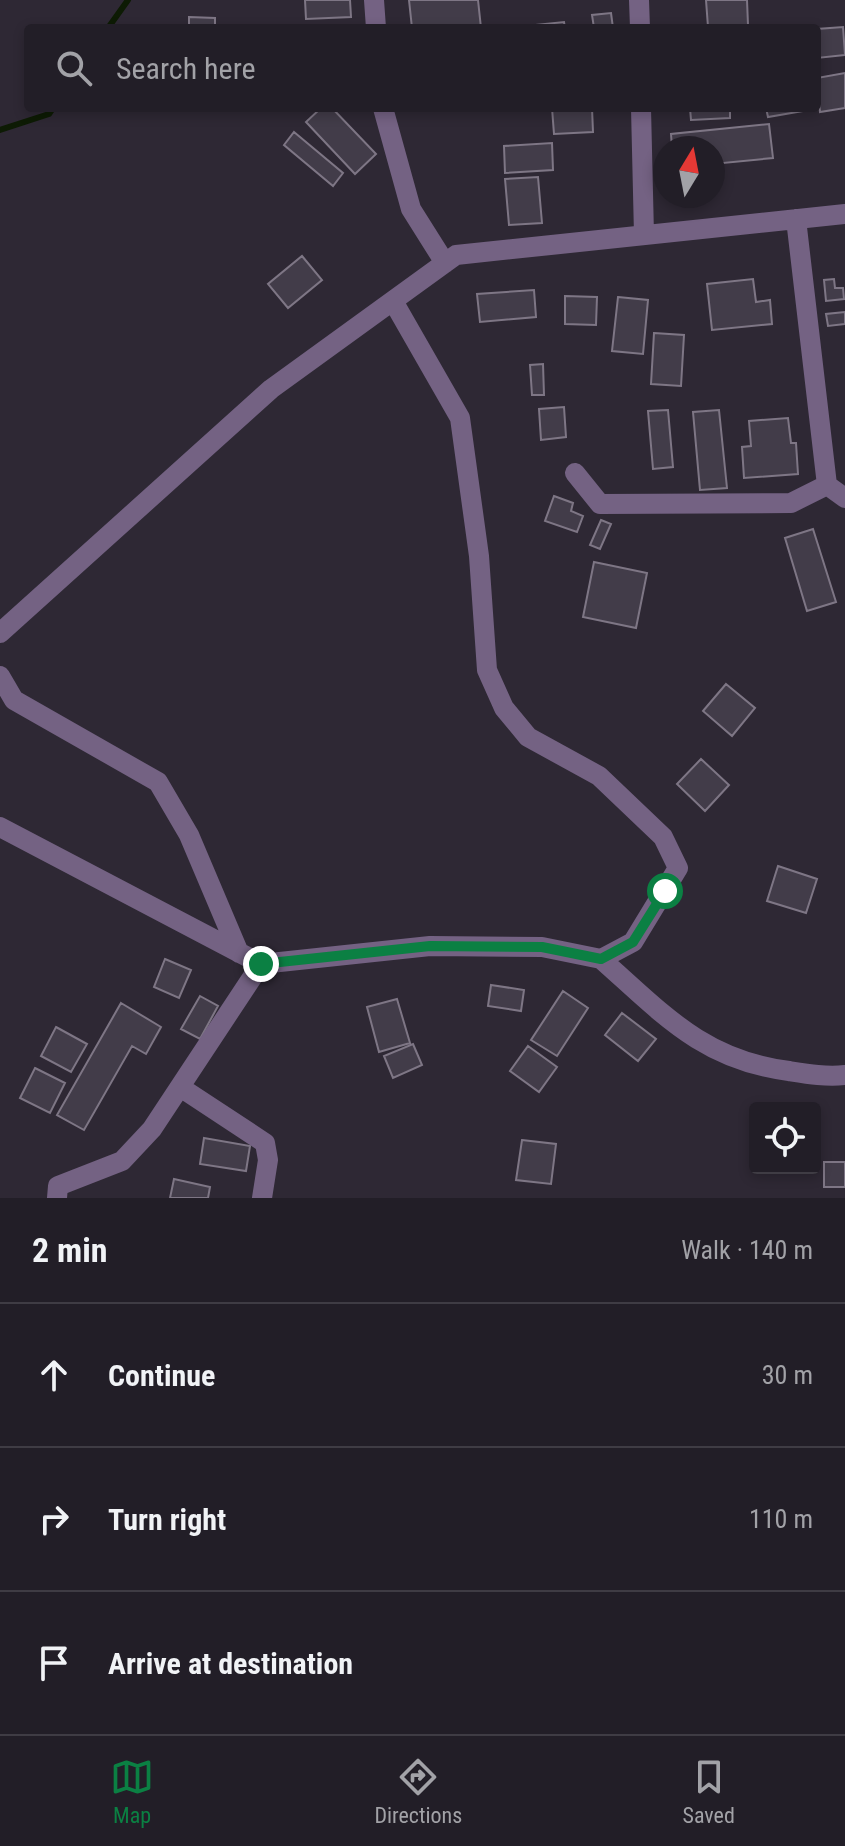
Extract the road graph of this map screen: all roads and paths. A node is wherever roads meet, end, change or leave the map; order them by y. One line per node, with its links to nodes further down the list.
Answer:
1 (374, 0): 3 (street)
2 (639, 0): 4 (street)
3 (376, 24)
4 (640, 24)
5 (384, 112): 10 (street)
6 (641, 112): 9 (street)
7 (845, 214): 8 (street)
8 (796, 219): 9 (street); 13 (street)
9 (644, 235): 10 (street)
10 (445, 263): 11 (street)
11 (393, 301): 15 (street); 19 (street)
12 (575, 473): 13 (street)
13 (827, 485): 14 (street)
14 (845, 498)
15 (0, 633)
16 (0, 676): 18 (street)
17 (0, 827): 18 (street)
18 (239, 953): 20 (street)
19 (601, 959): 20 (street); 21 (street)
20 (261, 964): 22 (street)
21 (845, 1075)
22 (180, 1087): 23 (street); 24 (street)
23 (57, 1198)
24 (262, 1198)

